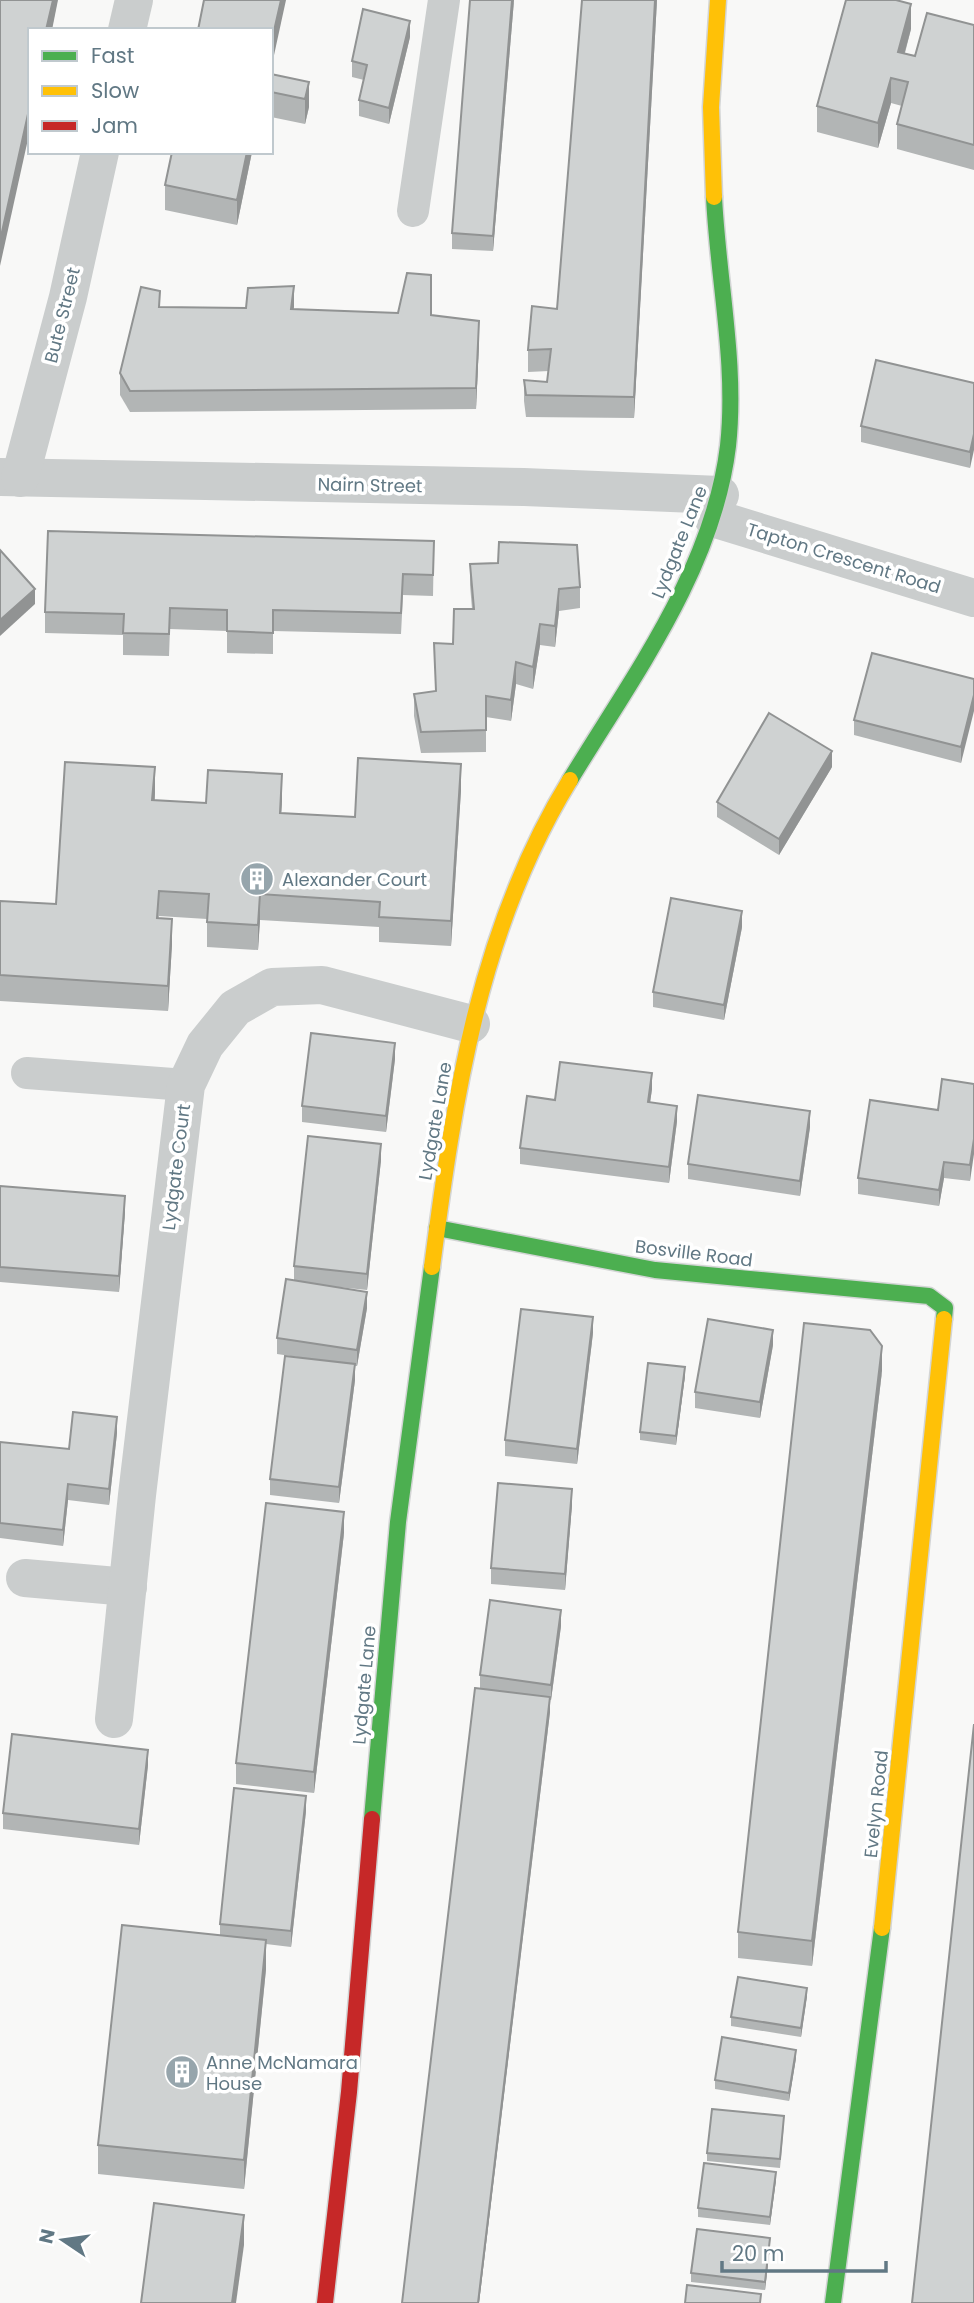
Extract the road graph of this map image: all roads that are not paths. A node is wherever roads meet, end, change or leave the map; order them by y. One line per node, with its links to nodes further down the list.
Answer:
1 (134, 0): 4 (street)
2 (444, 0): 6 (lane)
3 (718, 0): 8 (street, Lydgate Lane)
4 (127, 28)
5 (100, 154): 7 (street, Bute Street)
6 (413, 211)
7 (10, 477): 8 (street, Nairn Street)
8 (717, 506): 9 (street, Tapton Crescent Road); 10 (street, Lydgate Lane)
9 (974, 598)
10 (471, 1024): 12 (street, Lydgate Court); 13 (street, Lydgate Lane)
11 (27, 1073): 12 (lane)
12 (186, 1085): 16 (street, Lydgate Court)
13 (437, 1228): 14 (street, Bosville Road); 18 (street, Lydgate Lane)
14 (946, 1308): 19 (street, Evelyn Road)
15 (26, 1578): 16 (street)
16 (128, 1587): 17 (street, Lydgate Court)
17 (114, 1719)
18 (325, 2303)
19 (834, 2303)

